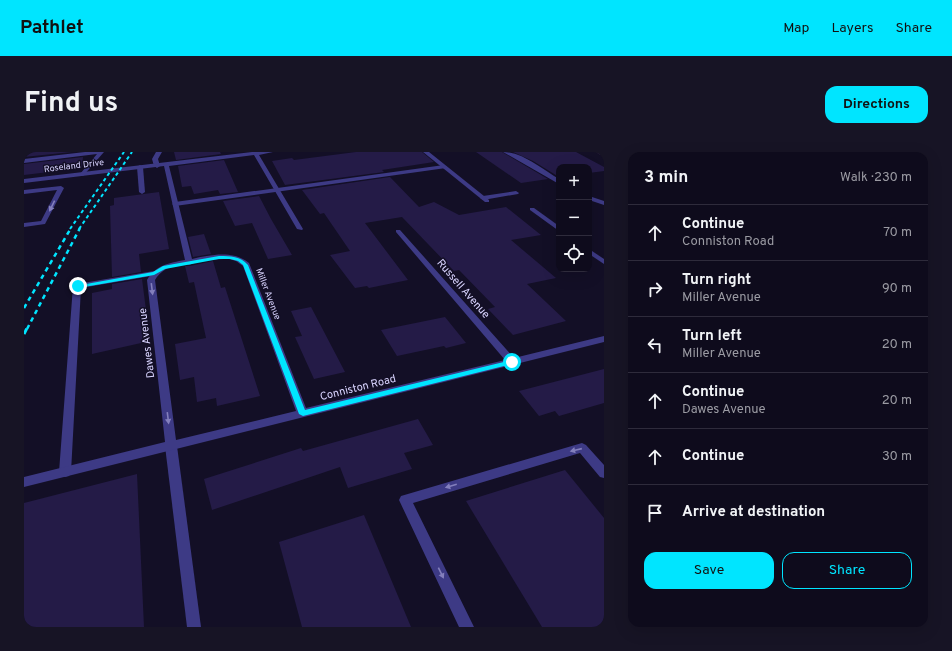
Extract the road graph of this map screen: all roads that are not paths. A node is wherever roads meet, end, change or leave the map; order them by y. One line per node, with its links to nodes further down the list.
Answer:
1 (98, 152): 10 (street)
2 (101, 152): 15 (street)
3 (159, 152): 12 (street)
4 (270, 152): 8 (street, Roseland Drive)
5 (426, 152): 14 (street)
6 (506, 152): 17 (street)
7 (599, 152): 9 (main road)
8 (256, 153): 11 (street, Roseland Drive); 20 (street)
9 (604, 155)
10 (24, 161)
11 (166, 164): 12 (street, Roseland Drive); 25 (street)
12 (157, 166): 13 (street, Roseland Drive)
13 (140, 167): 15 (street, Roseland Drive); 22 (street)
14 (444, 167): 20 (street); 23 (street)
15 (83, 174): 16 (street, Roseland Drive)
16 (54, 178): 18 (street, Roseland Drive); 19 (street)
17 (556, 180)
18 (24, 182)
19 (52, 189): 21 (street); 28 (street, one-way to 28)
20 (278, 191): 25 (street); 30 (street)
21 (24, 192)
22 (142, 192)
23 (516, 193)
24 (592, 199): 26 (street)
25 (175, 204): 34 (street)
26 (604, 204)
27 (532, 209): 29 (street)
28 (24, 225)
29 (556, 227)
30 (300, 229)
31 (398, 231): 37 (street, Russell Avenue)
32 (592, 253): 33 (street)
33 (604, 262)
34 (189, 263): 35 (street); 38 (street, Miller Avenue)
35 (154, 273): 39 (street, Dawes Avenue, one-way to 39); 40 (street)
36 (604, 339): 37 (street, Conniston Road)
37 (512, 362): 38 (street, Conniston Road)
38 (303, 414): 39 (street, Conniston Road)
39 (172, 446): 40 (street, Conniston Road); 43 (street, Dawes Avenue)
40 (65, 472): 42 (street, Conniston Road)
41 (604, 473): 44 (street, one-way to 44)
42 (24, 482)
43 (194, 627)
44 (467, 627)

